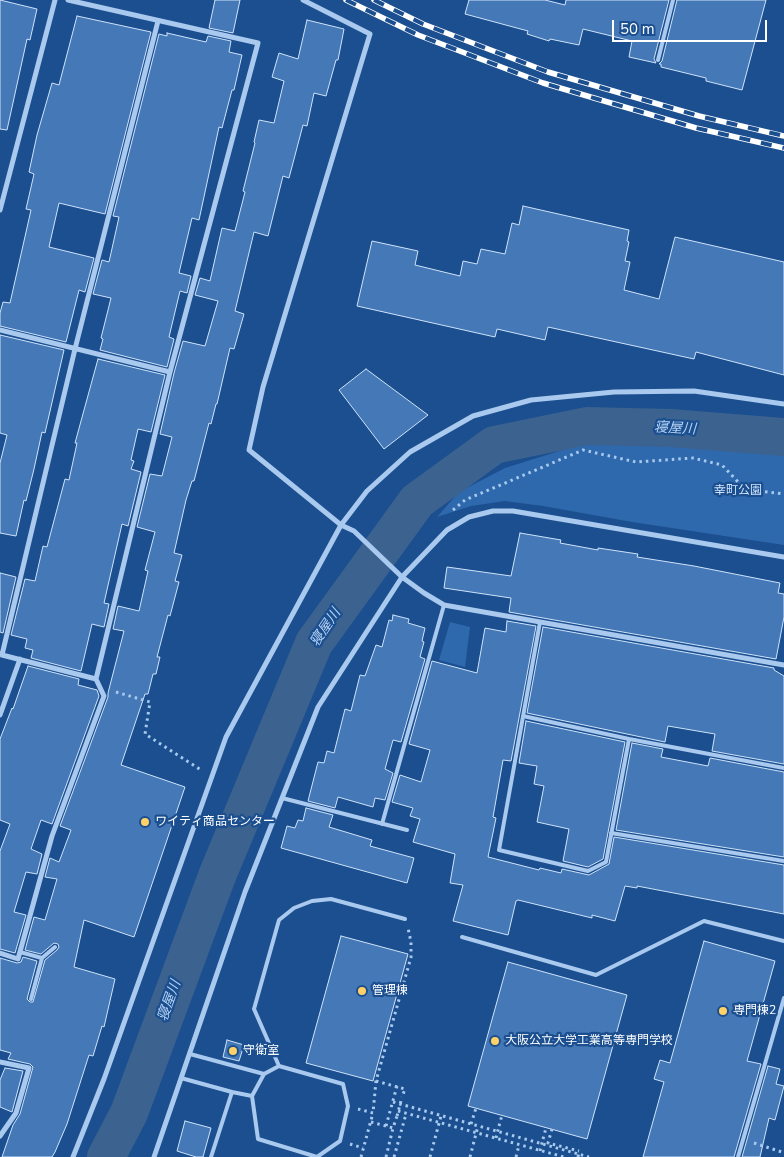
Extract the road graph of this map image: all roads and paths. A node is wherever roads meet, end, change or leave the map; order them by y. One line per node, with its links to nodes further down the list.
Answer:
1 (55, 0): 7 (street)
2 (68, 0): 5 (street)
3 (303, 0): 14 (street)
4 (673, 0): 6 (lane)
5 (158, 21): 9 (street); 10 (street)
6 (658, 60)
7 (0, 210)
8 (0, 330): 9 (street)
9 (75, 349): 10 (street); 19 (street)
10 (170, 372): 22 (street)
11 (784, 404): 14 (street)
12 (784, 494): 13 (path)
13 (452, 510)
14 (341, 525): 16 (street); 28 (street)
15 (784, 558): 16 (street)
16 (402, 577): 17 (street); 29 (street)
17 (444, 605): 18 (street); 30 (lane)
18 (540, 622): 21 (street); 25 (lane)
19 (1, 654): 20 (street)
20 (20, 659): 22 (street); 24 (street)
21 (784, 665)
22 (96, 679): 23 (street)
23 (100, 686): 28 (path); 38 (street)
24 (0, 715)
25 (523, 716): 26 (lane); 32 (lane)
26 (629, 739): 27 (lane); 32 (lane)
27 (784, 768)
28 (212, 777): 73 (street)
29 (282, 798): 30 (lane); 43 (street)
30 (382, 824): 31 (lane)
31 (407, 830)
32 (611, 833): 33 (lane)
33 (784, 862)
34 (405, 919): 45 (lane); 48 (path)
35 (462, 937): 36 (lane)
36 (784, 941)
37 (56, 947): 40 (lane)
38 (20, 952): 39 (street); 40 (lane)
39 (0, 954)
40 (42, 958): 42 (lane)
41 (784, 998): 86 (lane)
42 (31, 999)
43 (190, 1054): 46 (lane); 47 (street)
44 (0, 1062): 67 (street)
45 (279, 1066): 46 (lane); 53 (lane)
46 (264, 1074): 51 (lane)
47 (181, 1078): 50 (lane); 74 (street)
48 (376, 1080): 49 (path); 56 (path)
49 (397, 1086): 52 (path); 55 (path, bridge)
50 (232, 1092): 51 (lane); 75 (lane)
51 (252, 1096): 76 (lane)
52 (393, 1102): 59 (path); 62 (path)
53 (348, 1106): 56 (path); 76 (lane)
54 (476, 1108): 61 (path)
55 (398, 1111): 57 (path, bridge); 64 (path, bridge)
56 (373, 1114): 60 (path)
57 (406, 1114): 68 (path, bridge); 79 (path)
58 (502, 1115): 68 (path, bridge)
59 (441, 1116): 61 (path); 80 (path)
60 (371, 1122): 62 (path); 77 (path)
61 (471, 1124): 63 (path)
62 (386, 1126): 64 (path)
63 (478, 1126): 81 (path); 85 (path)
64 (393, 1128): 78 (path)
65 (546, 1128): 71 (path, bridge)
66 (552, 1129): 84 (path)
67 (0, 1136)
68 (496, 1138): 69 (path, bridge)
69 (519, 1144): 71 (path, bridge); 82 (path)
70 (767, 1148): 72 (path)
71 (540, 1150): 83 (path, bridge)
72 (782, 1152)
73 (73, 1157)
74 (154, 1157)
75 (211, 1157)
76 (317, 1157)
77 (361, 1157)
78 (386, 1157)
79 (394, 1157)
80 (430, 1157)
81 (470, 1157)
82 (516, 1157)
83 (564, 1157)
84 (578, 1157)
85 (589, 1157)
86 (738, 1157)

